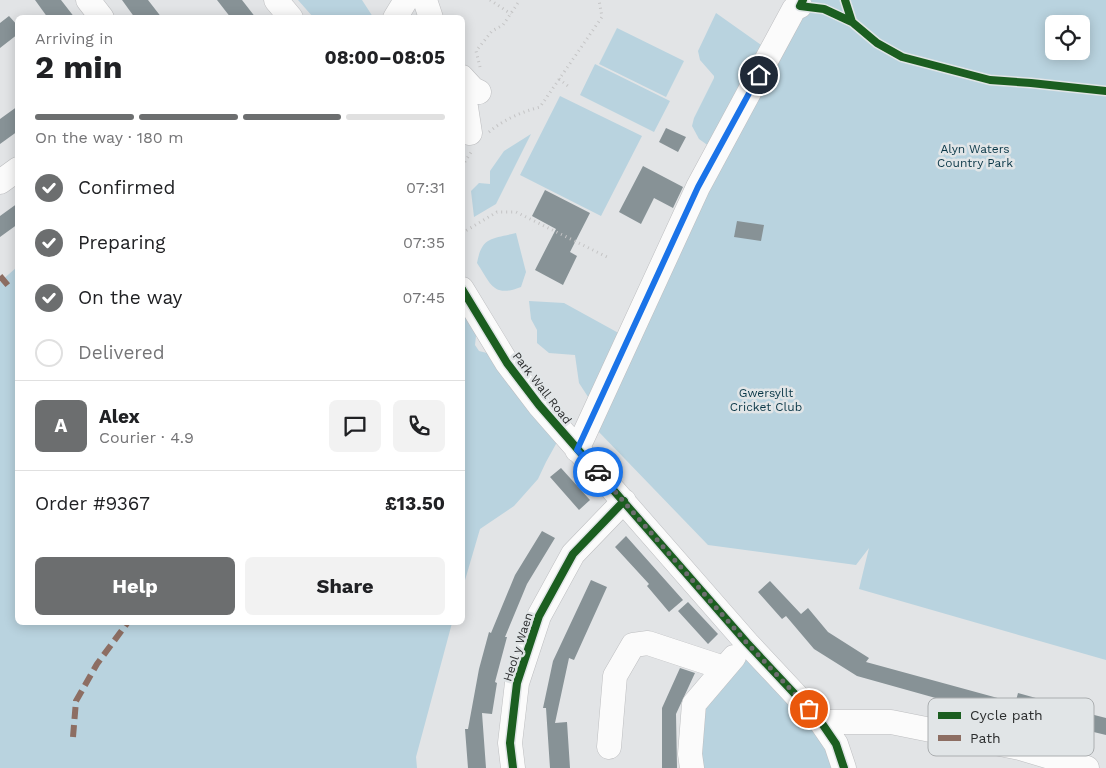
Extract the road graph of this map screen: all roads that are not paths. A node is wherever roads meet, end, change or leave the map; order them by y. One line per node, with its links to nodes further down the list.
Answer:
1 (88, 0): 6 (street)
2 (276, 0): 7 (street)
3 (406, 0): 8 (street)
4 (425, 0): 9 (street)
5 (800, 6): 15 (street)
6 (100, 15)
7 (288, 15)
8 (397, 15)
9 (430, 15)
10 (471, 85): 11 (street)
11 (473, 135)
12 (15, 171): 13 (street)
13 (0, 182)
14 (465, 294): 15 (street, Park Wall Road)
15 (577, 450): 16 (street, Park Wall Road)
16 (624, 501): 17 (street, Park Wall Road); 23 (street, Heol y Waen)
17 (747, 643): 18 (street); 19 (street, Park Wall Road)
18 (724, 668): 21 (street); 24 (street)
19 (821, 722): 20 (street); 25 (street, Park Wall Road)
20 (928, 729)
21 (609, 747)
22 (1048, 756): 26 (street)
23 (513, 768)
24 (692, 768)
25 (844, 768)
26 (1087, 768)

